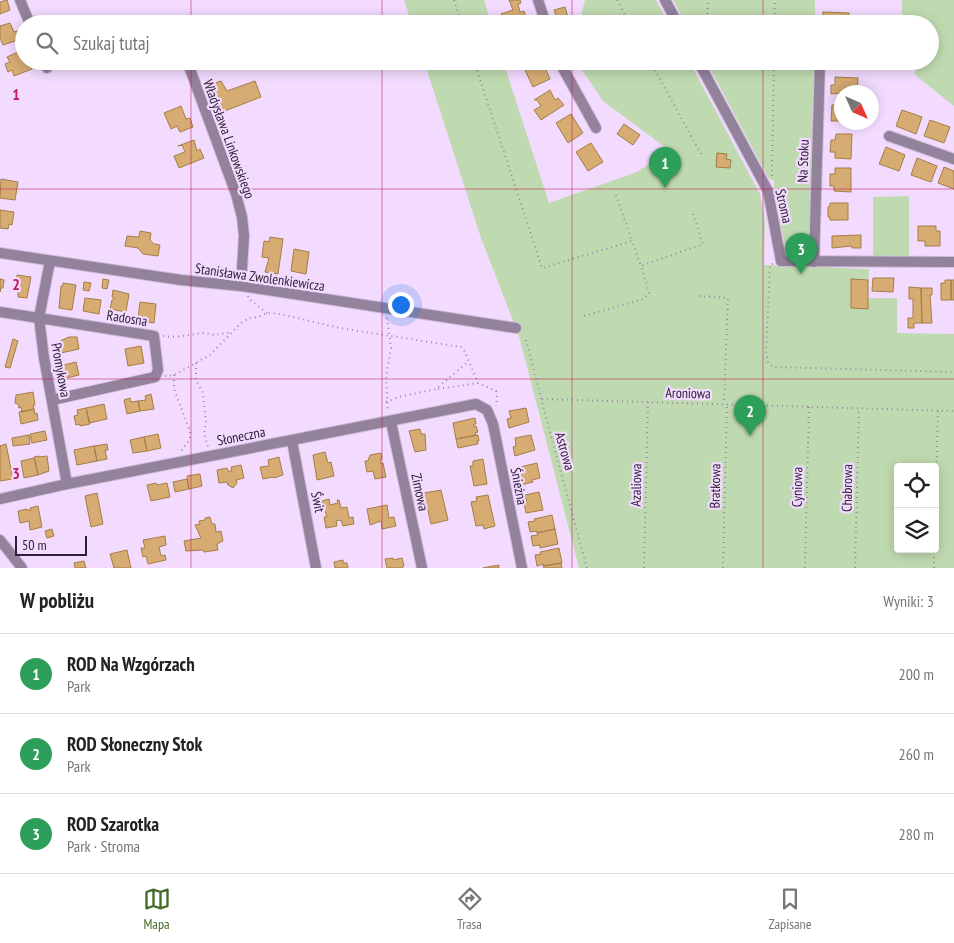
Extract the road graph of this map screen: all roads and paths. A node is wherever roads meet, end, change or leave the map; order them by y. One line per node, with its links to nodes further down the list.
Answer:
1 (20, 0): 8 (street)
2 (454, 0): 9 (path)
3 (538, 0): 10 (street)
4 (617, 0): 11 (path)
5 (665, 0): 12 (street)
6 (708, 0): 13 (path)
7 (775, 0): 14 (path)
8 (26, 15)
9 (459, 15)
10 (543, 15)
11 (625, 15)
12 (673, 15)
13 (707, 15)
14 (774, 15)
15 (189, 70): 36 (street, Władysława Linkowskiego)
16 (477, 70): 29 (path)
17 (564, 70): 22 (street)
18 (655, 70): 24 (path)
19 (703, 70): 32 (street, Stroma)
20 (774, 70): 26 (path)
21 (820, 70): 33 (street, Na Stoku)
22 (596, 128)
23 (889, 136): 25 (street)
24 (701, 154)
25 (954, 159)
26 (772, 180)
27 (616, 195): 29 (path)
28 (692, 211): 35 (path)
29 (632, 241): 35 (path)
30 (0, 253): 31 (street, Stanisława Zwolenkiewicza)
31 (50, 261): 36 (street, Stanisława Zwolenkiewicza); 42 (street, Promykowa)
32 (780, 261): 33 (street); 50 (path)
33 (814, 262): 34 (street)
34 (954, 262)
35 (641, 266): 41 (path)
36 (241, 286): 38 (street, Stanisława Zwolenkiewicza); 40 (path)
37 (699, 296): 59 (path, Bratkowa)
38 (386, 309): 43 (street, Stanisława Zwolenkiewicza); 45 (path)
39 (0, 312): 42 (street, Radosna)
40 (267, 313): 44 (path); 45 (path)
41 (584, 316)
42 (39, 318): 46 (street, Radosna); 56 (street, Promykowa)
43 (516, 328)
44 (232, 332): 46 (path); 49 (path)
45 (389, 335): 48 (path); 57 (path)
46 (154, 336): 52 (street, Radosna)
47 (526, 340): 55 (path, Astrowa)
48 (468, 361): 53 (path); 54 (path)
49 (196, 363): 51 (path); 67 (path)
50 (954, 372)
51 (174, 375): 52 (path); 68 (path)
52 (155, 377): 56 (street)
53 (478, 383): 54 (path); 64 (path)
54 (435, 390): 57 (path)
55 (542, 399): 58 (path, Aroniowa); 78 (path, Astrowa)
56 (52, 400): 69 (street, Promykowa)
57 (386, 402): 65 (path)
58 (648, 402): 59 (path, Aroniowa); 79 (path, Azaliowa)
59 (726, 404): 60 (path, Aroniowa); 80 (path, Bratkowa)
60 (809, 406): 61 (path, Aroniowa); 81 (path, Cyniowa)
61 (859, 409): 62 (path, Aroniowa); 82 (path, Chabrowa)
62 (938, 410): 63 (path, Aroniowa); 71 (path)
63 (954, 411)
64 (488, 413): 65 (street, Słoneczna); 77 (street, Śnieżna)
65 (391, 422): 66 (street, Słoneczna); 76 (street, Zimowa)
66 (292, 441): 67 (street, Słoneczna); 75 (street, Świt)
67 (210, 456): 68 (street, Słoneczna)
68 (176, 463): 69 (street, Słoneczna)
69 (67, 484): 70 (street, Słoneczna)
70 (0, 499)
71 (935, 508)
72 (0, 540): 74 (street)
73 (934, 553): 83 (path)
74 (22, 568)
75 (316, 568)
76 (422, 568)
77 (522, 568)
78 (587, 568)
79 (644, 568)
80 (723, 568)
81 (805, 568)
82 (855, 568)
83 (934, 568)

